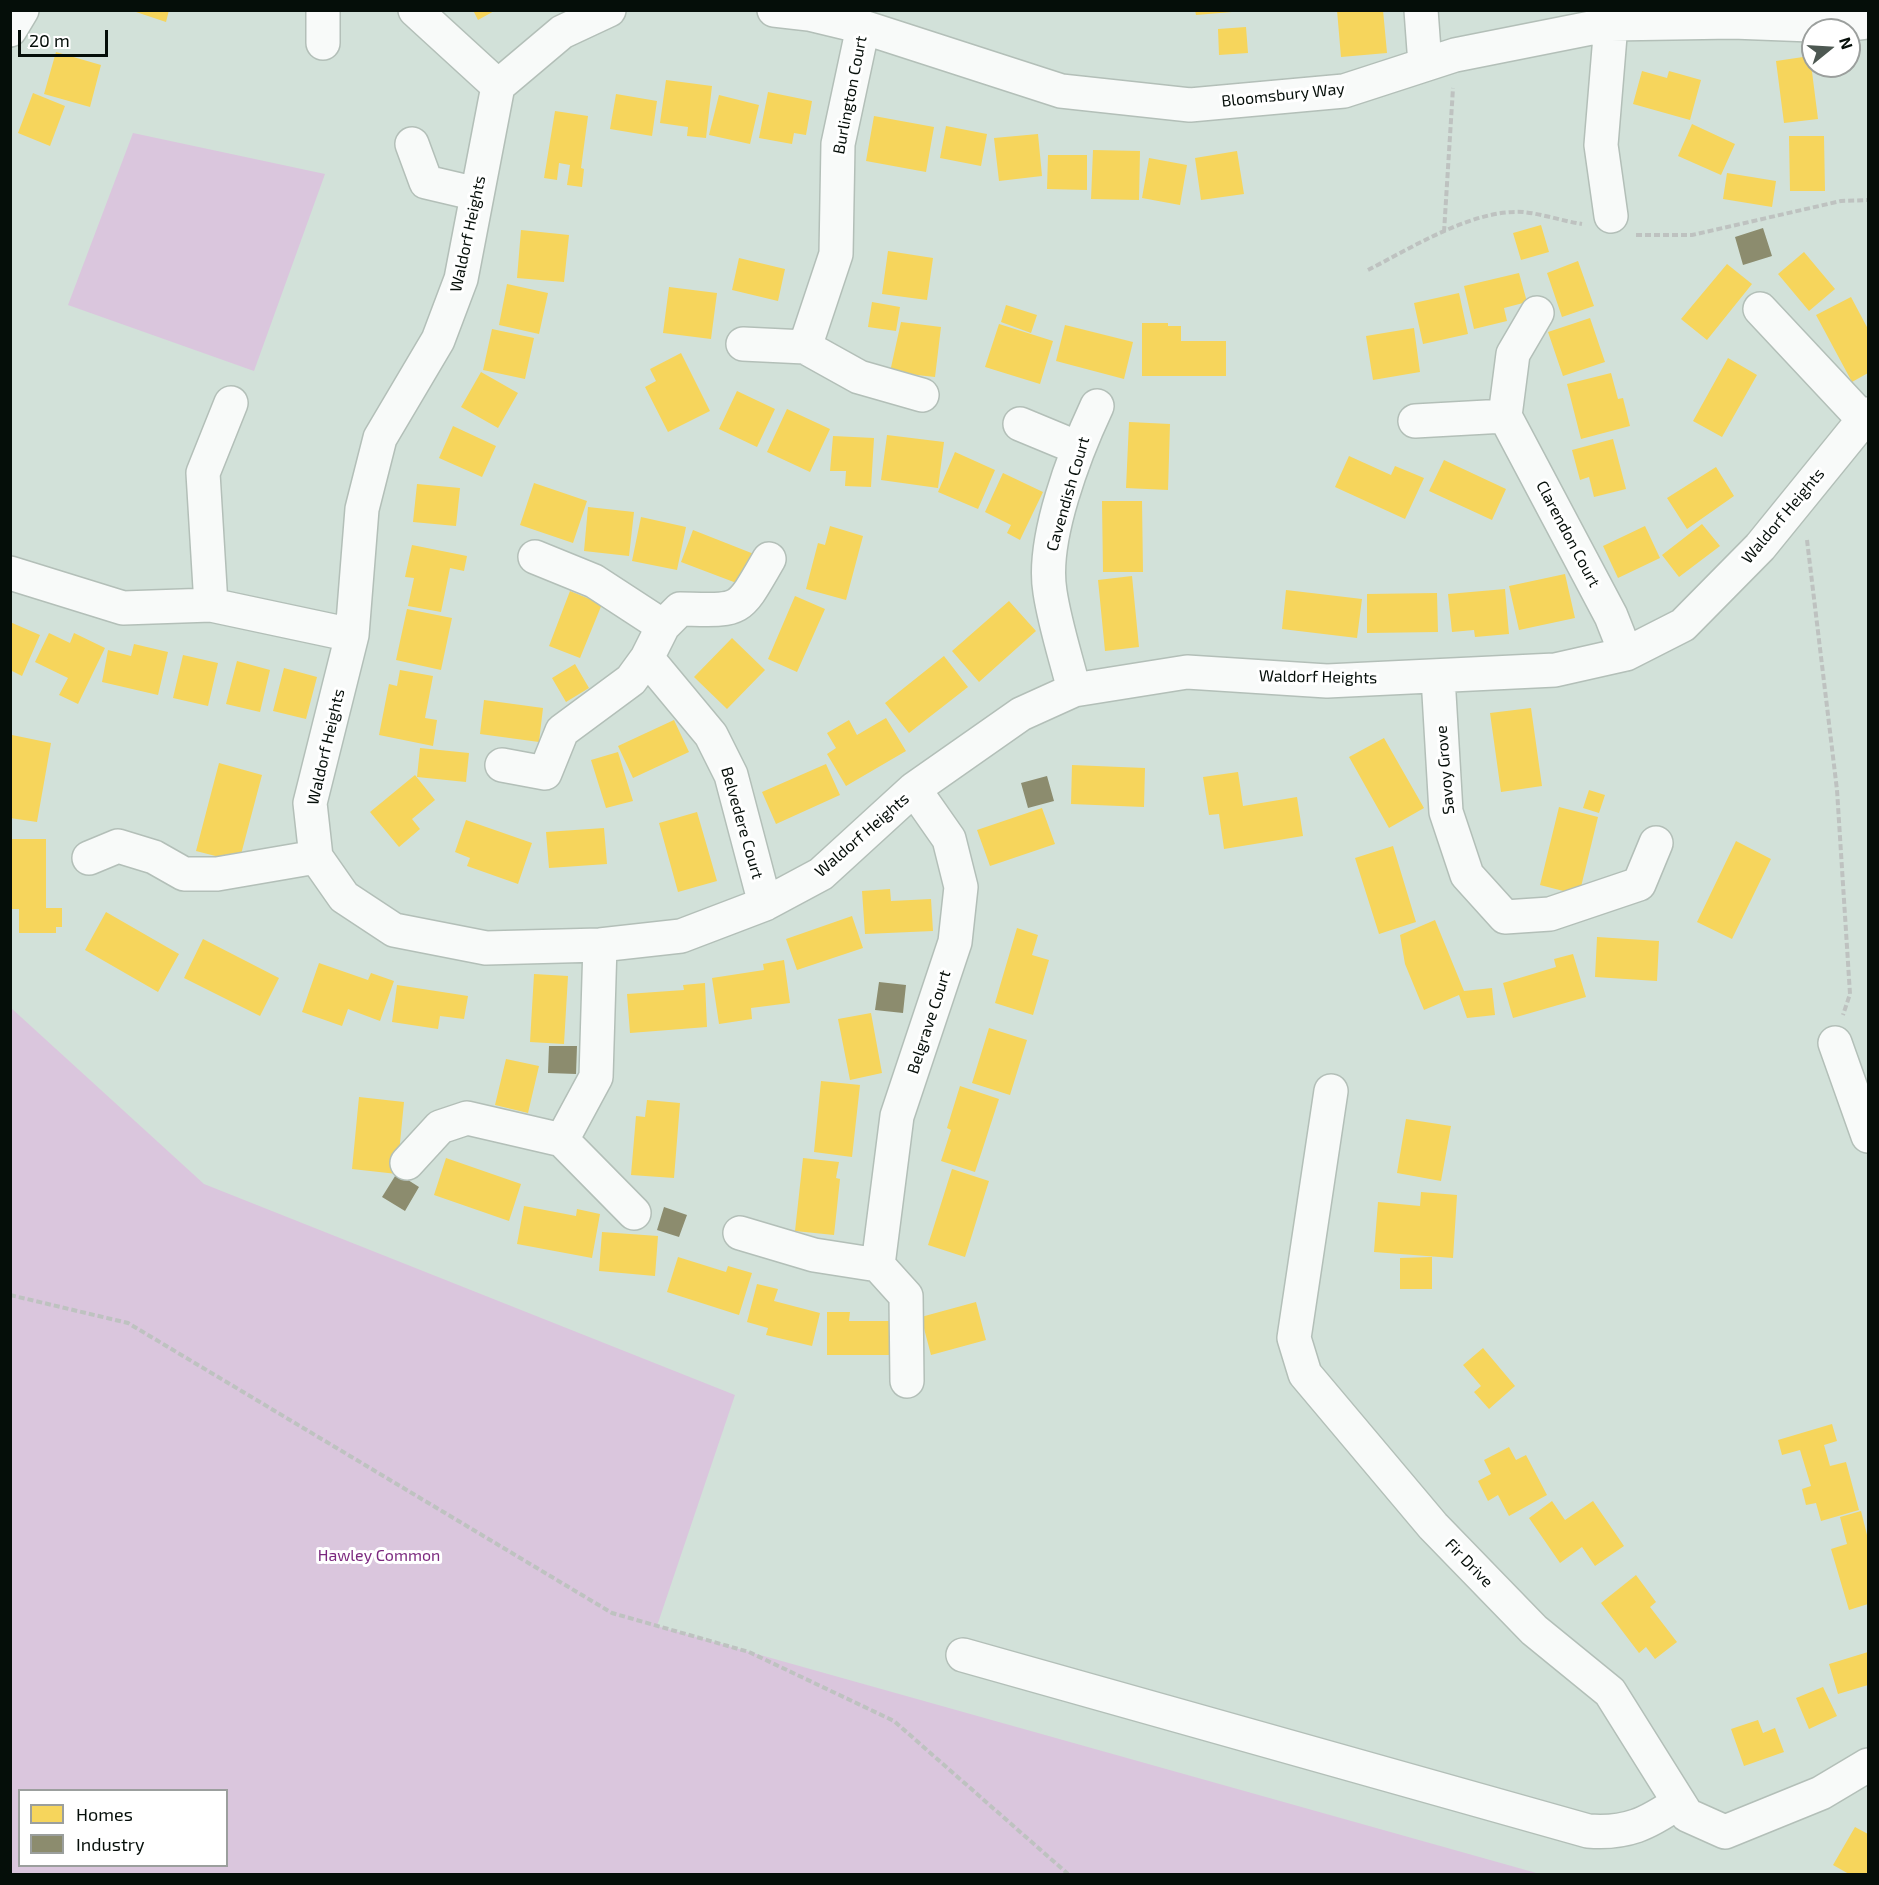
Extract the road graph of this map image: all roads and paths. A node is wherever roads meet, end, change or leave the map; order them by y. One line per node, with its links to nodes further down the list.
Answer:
1 (22, 10): 10 (street)
2 (323, 10): 11 (street)
3 (416, 10): 13 (street)
4 (609, 10): 13 (street)
5 (774, 10): 9 (street, Bloomsbury Way)
6 (1420, 10): 12 (street)
7 (1869, 22): 8 (street, Bloomsbury Way)
8 (1611, 24): 12 (street, Bloomsbury Way); 16 (street)
9 (863, 27): 12 (street, Bloomsbury Way); 21 (street, Burlington Court)
10 (10, 30)
11 (323, 43)
12 (1440, 59): 17 (path)
13 (498, 86): 15 (street, Waldorf Heights)
14 (412, 144): 15 (street)
15 (477, 194): 36 (street, Waldorf Heights)
16 (1611, 216)
17 (1444, 232)
18 (1760, 309): 26 (street)
19 (1538, 313): 25 (street)
20 (743, 344): 21 (street)
21 (805, 347): 22 (street)
22 (922, 394)
23 (231, 403): 34 (street)
24 (1097, 406): 29 (street, Cavendish Court)
25 (1505, 416): 27 (street); 37 (street, Clarendon Court)
26 (1866, 417): 30 (street, Waldorf Heights)
27 (1415, 421)
28 (1020, 424): 29 (street)
29 (1078, 448): 40 (street, Cavendish Court)
30 (1802, 494): 37 (street, Waldorf Heights); 48 (path)
31 (535, 557): 35 (street)
32 (769, 559): 35 (street)
33 (10, 573): 34 (street)
34 (211, 605): 36 (street)
35 (663, 626): 38 (street)
36 (352, 635): 44 (street, Waldorf Heights)
37 (1626, 654): 39 (street, Waldorf Heights)
38 (647, 658): 41 (street); 46 (street, Belvedere Court)
39 (1438, 677): 40 (street, Waldorf Heights); 43 (street, Savoy Grove)
40 (1074, 690): 42 (street, Waldorf Heights)
41 (502, 765)
42 (914, 789): 46 (street, Waldorf Heights); 55 (street, Belgrave Court)
43 (1656, 843)
44 (316, 857): 45 (street); 47 (street, Waldorf Heights)
45 (89, 858)
46 (765, 904): 47 (street, Waldorf Heights)
47 (600, 945): 51 (street)
48 (1834, 1043): 50 (street)
49 (1331, 1091): 60 (street, Fir Drive)
50 (1869, 1136)
51 (562, 1140): 52 (street); 53 (street)
52 (407, 1163)
53 (634, 1213)
54 (740, 1233): 55 (street)
55 (878, 1265): 57 (street)
56 (10, 1295): 61 (path)
57 (907, 1381)
58 (963, 1655): 60 (street)
59 (1869, 1764): 60 (street, Fir Drive)
60 (1679, 1802)
61 (1068, 1875)

